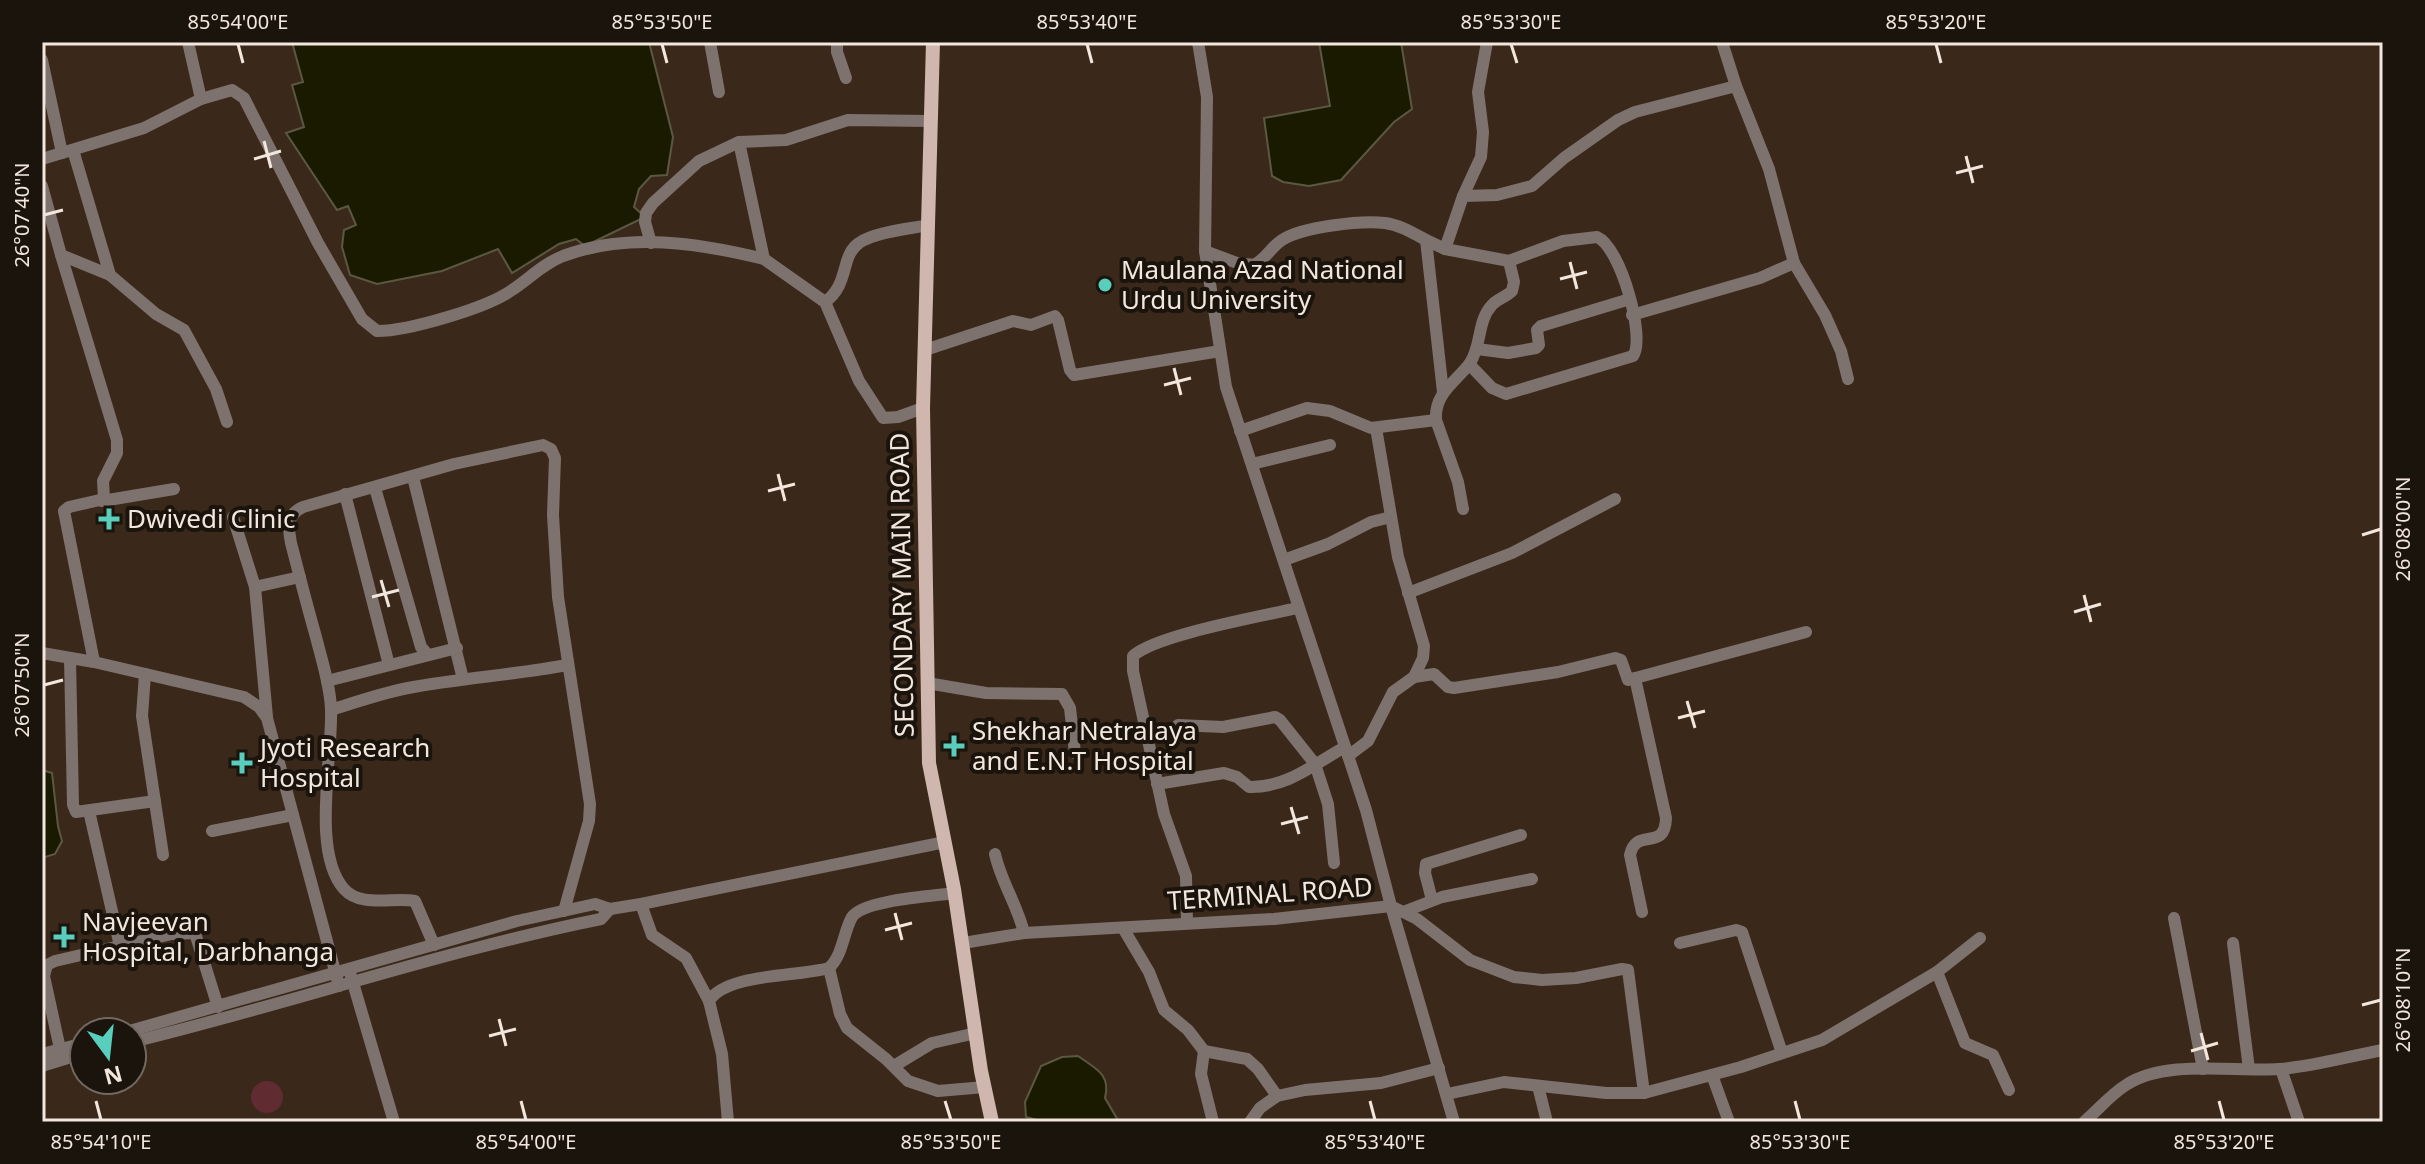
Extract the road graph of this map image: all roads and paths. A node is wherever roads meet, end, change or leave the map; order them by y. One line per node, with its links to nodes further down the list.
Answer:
1 (188, 42): 12 (street)
2 (710, 42): 11 (street)
3 (837, 42): 9 (street)
4 (933, 42): 13 (main road, SECONDARY MAIN ROAD)
5 (1198, 42): 23 (street)
6 (1487, 42): 18 (street)
7 (1722, 42): 10 (street)
8 (42, 60): 15 (street)
9 (846, 78)
10 (1736, 86): 18 (street); 27 (street)
11 (719, 92)
12 (201, 99): 15 (street); 21 (street)
13 (931, 121): 14 (street); 19 (main road, SECONDARY MAIN ROAD)
14 (739, 142): 21 (street); 25 (street)
15 (68, 151): 16 (street); 28 (street)
16 (42, 159)
17 (42, 186): 24 (street)
18 (1463, 196): 22 (street)
19 (928, 225): 30 (street); 33 (main road, SECONDARY MAIN ROAD)
20 (1426, 240): 22 (street); 23 (street); 37 (street)
21 (651, 243): 25 (street)
22 (1445, 249): 26 (street)
23 (1205, 251): 34 (street)
24 (61, 255): 28 (street); 50 (street)
25 (764, 259): 30 (street)
26 (1509, 261): 29 (street); 32 (street)
27 (1794, 263): 31 (street); 36 (street)
28 (110, 275): 40 (street)
29 (1630, 299): 31 (street); 32 (street)
30 (825, 302): 38 (street)
31 (1632, 315): 35 (street)
32 (1477, 349): 35 (street)
33 (925, 350): 34 (street); 38 (main road, SECONDARY MAIN ROAD)
34 (1220, 351): 42 (street)
35 (1469, 364): 37 (street)
36 (1848, 379)
37 (1443, 392): 39 (street)
38 (923, 408): 72 (main road, SECONDARY MAIN ROAD)
39 (1436, 420): 41 (street); 51 (street)
40 (227, 422)
41 (1376, 428): 42 (street); 53 (street)
42 (1240, 431): 44 (street)
43 (1330, 445): 44 (street)
44 (1252, 464): 54 (street)
45 (413, 477): 46 (street); 60 (street); 66 (street)
46 (375, 488): 48 (street); 62 (street)
47 (174, 489): 50 (street)
48 (345, 494): 55 (street); 65 (street)
49 (1615, 499): 57 (street)
50 (102, 501): 64 (street)
51 (1463, 509)
52 (233, 517): 56 (street)
53 (1391, 517): 54 (street); 57 (street)
54 (1284, 560): 58 (street)
55 (300, 577): 56 (street); 71 (street)
56 (255, 587): 74 (street)
57 (1408, 593): 68 (street)
58 (1297, 608): 76 (street); 79 (street)
59 (1806, 632): 69 (street)
60 (457, 648): 62 (street); 70 (street)
61 (42, 653): 63 (street)
62 (428, 655): 65 (street)
63 (70, 658): 64 (street); 81 (street)
64 (94, 662): 67 (street)
65 (389, 665): 71 (street)
66 (567, 665): 70 (street); 95 (street)
67 (145, 674): 74 (street); 80 (street)
68 (1414, 677): 69 (street); 76 (street)
69 (1635, 678): 96 (street)
70 (463, 679): 73 (street)
71 (327, 681): 73 (street)
72 (927, 683): 77 (street); 85 (main road, SECONDARY MAIN ROAD)
73 (331, 710): 106 (street)
74 (267, 718): 82 (street)
75 (1178, 725): 78 (street)
76 (1347, 752): 78 (street); 94 (street)
77 (1075, 753)
78 (1315, 764): 79 (street); 88 (street)
79 (1157, 784): 98 (street)
80 (155, 801): 81 (street); 87 (street)
81 (89, 811): 107 (street)
82 (293, 815): 83 (street); 111 (street)
83 (212, 831)
84 (1521, 835): 91 (street)
85 (945, 842): 90 (main road, SECONDARY MAIN ROAD); 92 (street)
86 (995, 854): 100 (street)
87 (163, 855)
88 (1334, 863)
89 (1532, 879): 91 (street)
90 (955, 893): 103 (main road, SECONDARY MAIN ROAD); 109 (street)
91 (1432, 900): 94 (street)
92 (641, 904): 93 (street); 112 (street)
93 (610, 909): 95 (street); 108 (street)
94 (1397, 909): 98 (street, TERMINAL ROAD); 126 (street); 134 (street, TERMINAL ROAD)
95 (564, 911): 101 (street)
96 (1642, 912)
97 (2174, 918): 127 (street)
98 (1187, 923): 99 (street, TERMINAL ROAD)
99 (1123, 928): 100 (street, TERMINAL ROAD); 119 (street)
100 (1024, 933): 103 (street, TERMINAL ROAD)
101 (463, 937): 106 (street); 108 (street)
102 (1980, 938): 110 (street)
103 (963, 943): 115 (main road, SECONDARY MAIN ROAD)
104 (1680, 943): 120 (street)
105 (2233, 943): 128 (street)
106 (434, 945): 111 (street)
107 (120, 946): 113 (street); 122 (street)
108 (466, 950): 111 (street)
109 (829, 968): 112 (street); 125 (street)
110 (1937, 972): 120 (street); 133 (street)
111 (344, 978): 113 (street); 116 (street); 137 (street)
112 (709, 1001): 138 (street)
113 (218, 1007): 114 (street)
114 (148, 1026)
115 (976, 1033): 125 (street); 132 (main road, SECONDARY MAIN ROAD)
116 (148, 1038)
117 (68, 1050): 122 (street)
118 (2383, 1050): 129 (street)
119 (1204, 1051): 136 (street); 140 (street)
120 (1782, 1053): 130 (street)
121 (42, 1054): 122 (street)
122 (60, 1054): 123 (street); 124 (street)
123 (68, 1054)
124 (42, 1066)
125 (894, 1066): 132 (street)
126 (1439, 1068): 135 (street); 136 (street)
127 (2203, 1069): 128 (street); 145 (street)
128 (2249, 1069): 129 (street)
129 (2281, 1069): 146 (street)
130 (1712, 1075): 134 (street); 144 (street)
131 (1538, 1086): 134 (street); 135 (street); 143 (street)
132 (985, 1087): 139 (main road, SECONDARY MAIN ROAD)
133 (2009, 1090)
134 (1644, 1093)
135 (1447, 1094): 142 (street)
136 (1277, 1096): 141 (street)
137 (394, 1122)
138 (728, 1122)
139 (992, 1122)
140 (1213, 1122)
141 (1250, 1122)
142 (1454, 1122)
143 (1547, 1122)
144 (1729, 1122)
145 (2084, 1122)
146 (2299, 1122)

